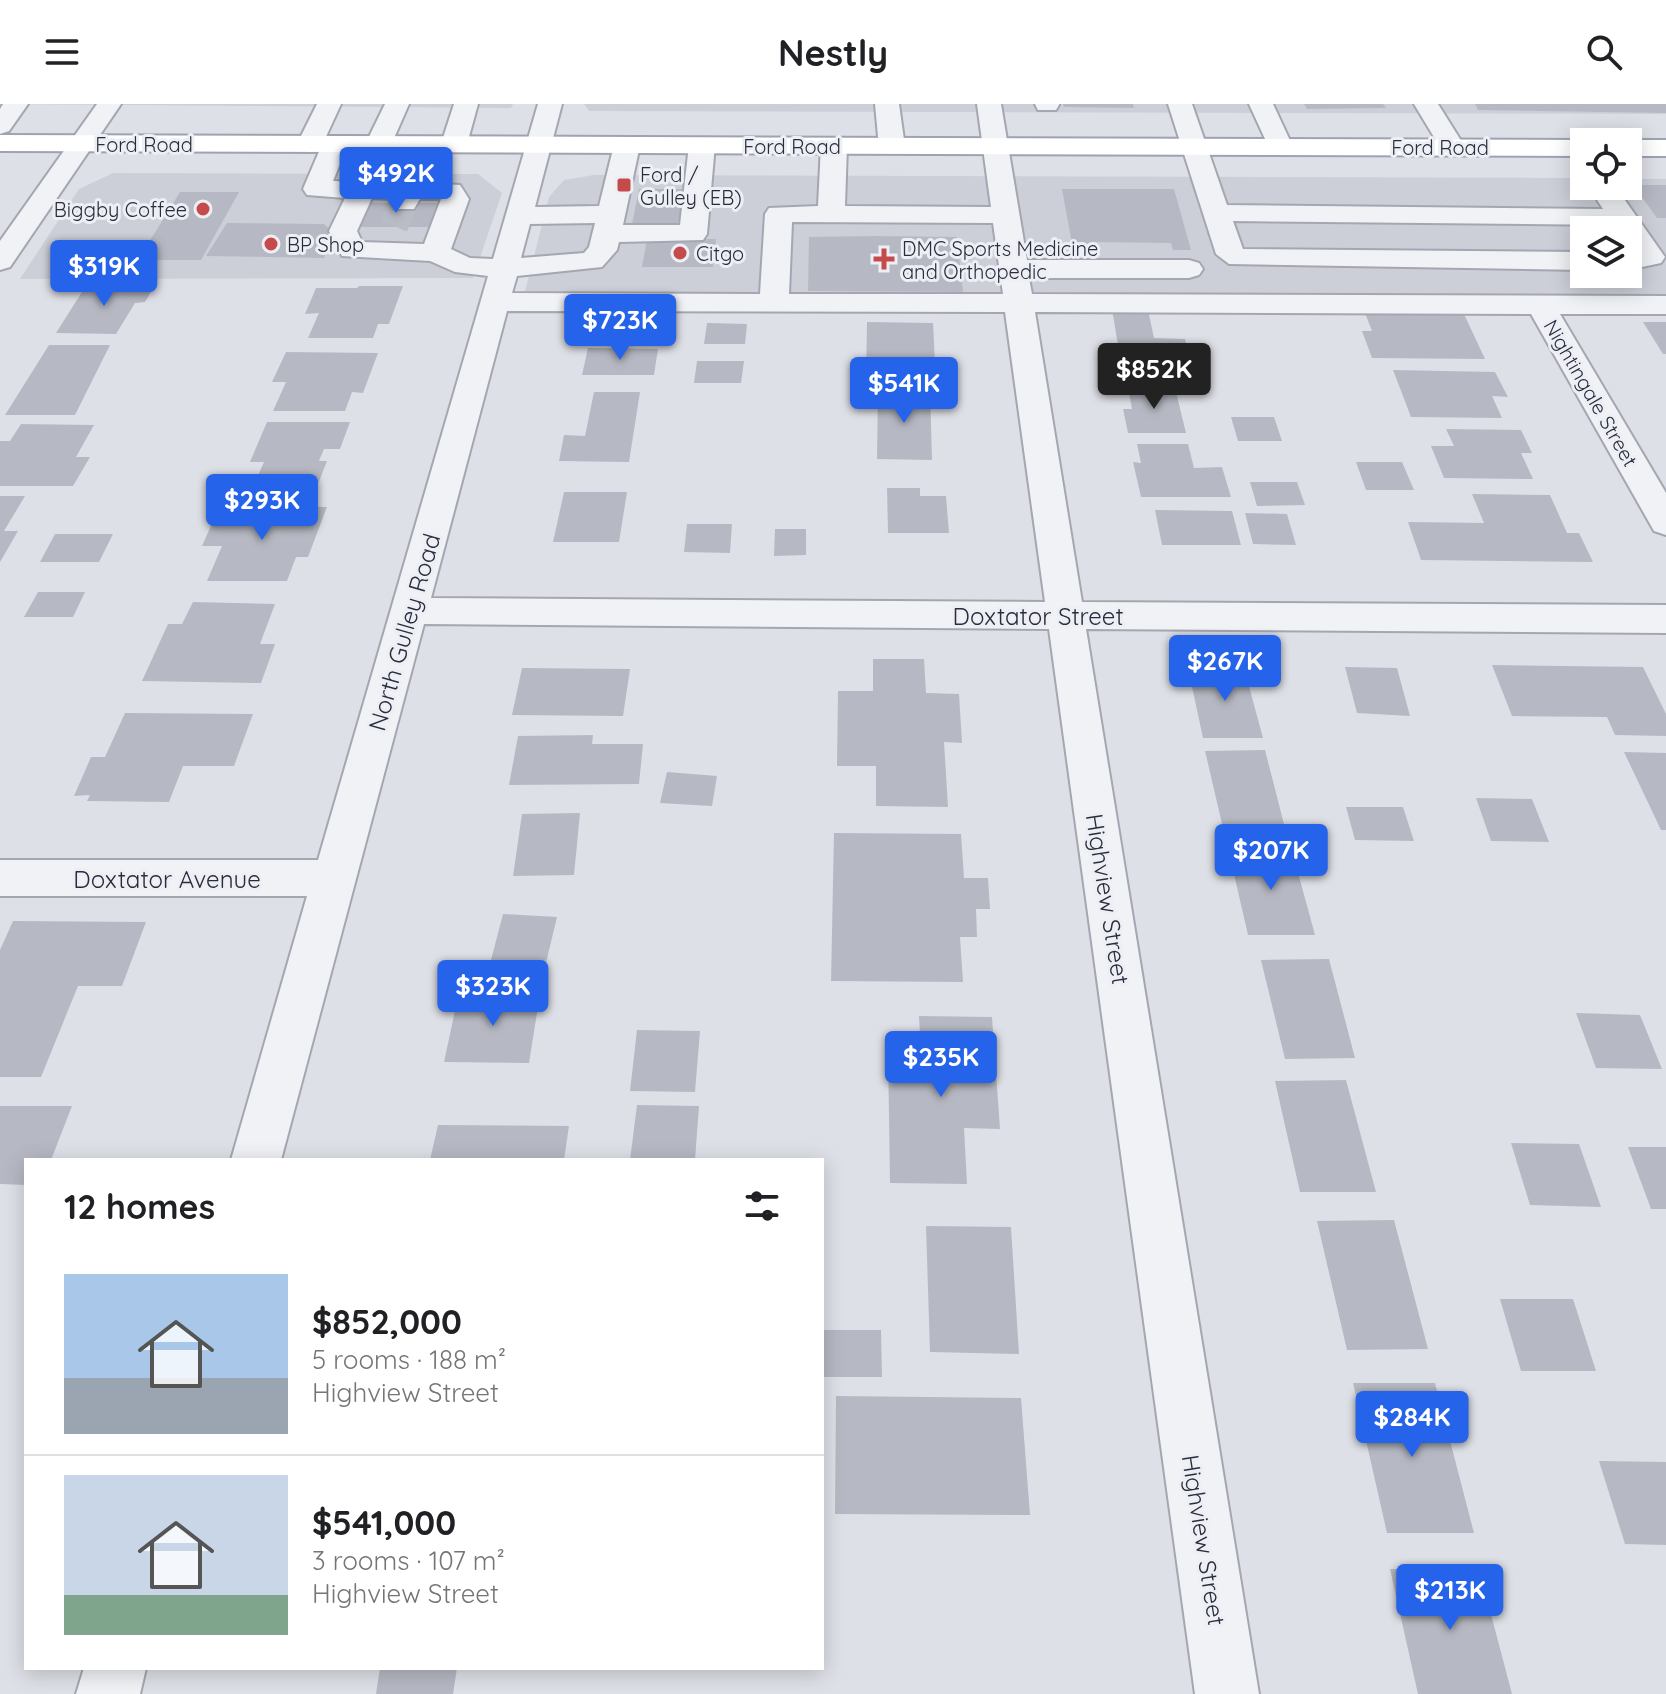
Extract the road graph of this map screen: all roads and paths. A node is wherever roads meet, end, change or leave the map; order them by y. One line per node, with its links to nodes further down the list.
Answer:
1 (16, 104): 12 (street)
2 (109, 104): 14 (street)
3 (329, 104): 15 (street)
4 (397, 104): 18 (street)
5 (466, 104): 16 (street)
6 (550, 104): 17 (street, North Gulley Road)
7 (887, 104): 23 (street)
8 (989, 104): 24 (street, Highview Street)
9 (1180, 104): 25 (street)
10 (1261, 104): 26 (street)
11 (1426, 104): 27 (street)
12 (0, 126)
13 (0, 143): 14 (main road, Ford Road)
14 (81, 143): 15 (main road, Ford Road); 42 (street)
15 (322, 144): 18 (main road, Ford Road); 31 (street)
16 (454, 144): 17 (main road, Ford Road); 19 (main road, Ford Road)
17 (539, 144): 20 (main road, Ford Road); 35 (street, North Gulley Road)
18 (378, 145): 19 (main road, Ford Road)
19 (426, 145): 37 (street)
20 (627, 145): 21 (main road, Ford Road); 38 (street)
21 (702, 145): 22 (main road, Ford Road); 38 (street)
22 (834, 146): 23 (main road, Ford Road); 33 (street)
23 (892, 147): 24 (main road, Ford Road)
24 (996, 147): 25 (main road, Ford Road); 34 (street, Highview Street)
25 (1194, 147): 26 (main road, Ford Road); 32 (street)
26 (1280, 147): 27 (main road, Ford Road)
27 (1452, 147): 30 (main road, Ford Road)
28 (1642, 148): 29 (main road)
29 (1666, 148)
30 (1570, 152)
31 (362, 190): 37 (street); 37 (street)
32 (1216, 213): 36 (street); 43 (street)
33 (831, 214): 34 (street); 47 (street)
34 (1006, 215): 46 (street, Highview Street)
35 (519, 216): 38 (street); 45 (street, North Gulley Road)
36 (1570, 216)
37 (398, 218): 40 (street); 40 (street)
38 (609, 224): 45 (street)
39 (1642, 244): 41 (street)
40 (435, 253): 45 (street)
41 (1642, 259)
42 (0, 261)
43 (1570, 261)
44 (1189, 269): 46 (street)
45 (500, 285): 47 (street); 51 (street, North Gulley Road)
46 (1017, 286): 47 (street); 48 (street); 52 (street, Highview Street)
47 (774, 302)
48 (1540, 304): 49 (street); 50 (street, Nightingale Street)
49 (1666, 305)
50 (1666, 523)
51 (410, 611): 52 (street, Doxtator Street); 55 (street, North Gulley Road)
52 (1066, 616): 53 (street, Doxtator Street); 59 (street, Highview Street)
53 (1666, 619)
54 (0, 878): 55 (street, Doxtator Avenue)
55 (335, 878): 56 (street, North Gulley Road)
56 (257, 1158)
57 (114, 1670): 58 (street)
58 (108, 1694)
59 (1227, 1694)

